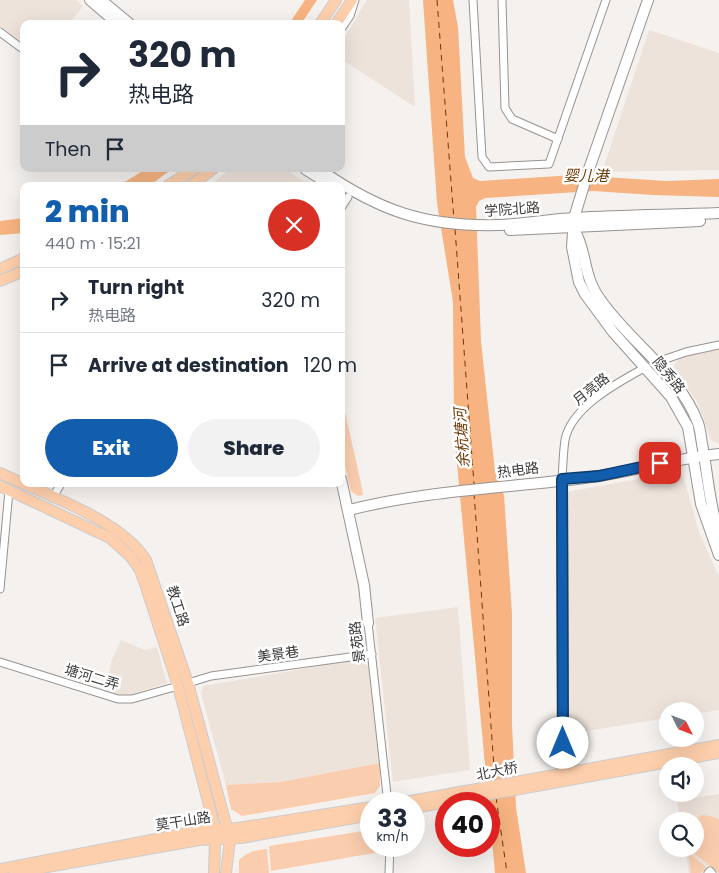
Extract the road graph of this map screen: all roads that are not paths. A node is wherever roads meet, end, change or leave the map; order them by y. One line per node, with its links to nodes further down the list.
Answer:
1 (90, 0): 9 (main road)
2 (103, 0): 10 (main road)
3 (336, 0): 11 (main road)
4 (354, 0): 12 (main road); 13 (street)
5 (473, 0): 16 (street)
6 (502, 0): 16 (street)
7 (606, 0): 16 (street)
8 (648, 0): 30 (main road, 隐秀路)
9 (113, 20)
10 (126, 20)
11 (323, 20)
12 (339, 20)
13 (345, 23)
14 (0, 32): 15 (street)
15 (20, 47)
16 (558, 139)
17 (189, 172): 21 (main road)
18 (209, 172): 22 (main road)
19 (310, 172): 23 (main road)
20 (324, 172): 24 (main road, 学院北路)
21 (173, 182)
22 (195, 182)
23 (326, 182)
24 (339, 182)
25 (345, 186): 29 (main road, 学院北路)
26 (345, 194): 29 (main road, 学院北路)
27 (719, 213): 30 (main road, 学院北路)
28 (719, 220): 30 (main road, 学院北路)
29 (414, 221): 30 (main road, 学院北路)
30 (574, 223): 36 (main road, 隐秀路); 37 (main road, 隐秀路)
31 (20, 260): 32 (main road)
32 (0, 269)
33 (20, 273): 34 (main road)
34 (0, 281)
35 (719, 345): 36 (street)
36 (657, 362): 39 (main road, 隐秀路)
37 (646, 368): 40 (main road, 隐秀路); 42 (street, 月亮路)
38 (719, 454): 39 (main road, 热电路)
39 (704, 456): 40 (main road, 热电路); 50 (main road, 隐秀路)
40 (693, 457): 42 (main road, 热电路); 51 (main road, 隐秀路)
41 (0, 473): 43 (main road, 教工路)
42 (562, 479): 49 (main road, 热电路); 59 (main road, 月亮路)
43 (20, 483)
44 (29, 487): 48 (main road, 教工路)
45 (59, 487): 48 (street)
46 (343, 487): 49 (main road, 景苑路)
47 (5, 488): 52 (street); 56 (main road, 教工路)
48 (52, 498): 56 (main road, 教工路)
49 (349, 510): 53 (main road, 景苑路)
50 (719, 535)
51 (719, 555)
52 (0, 589)
53 (368, 623): 54 (street, 景苑路)
54 (372, 654): 56 (street, 美景巷); 61 (street, 景苑路)
55 (0, 662): 56 (street, 塘河二弄)
56 (183, 684): 65 (main road, 教工路); 66 (main road, 教工路)
57 (719, 745): 59 (main road)
58 (719, 753): 60 (main road)
59 (563, 772): 60 (main road)
60 (538, 781): 62 (main road, 北大桥)
61 (387, 792)
62 (482, 792)
63 (360, 809): 65 (main road, 莫干山路)
64 (360, 817): 67 (main road, 莫干山路)
65 (226, 828): 66 (main road, 莫干山路); 67 (main road, 教工路)
66 (215, 835): 67 (main road, 莫干山路); 69 (main road, 莫干山路); 70 (main road, 莫干山路); 71 (main road, 教工路)
67 (230, 839): 72 (main road)
68 (390, 857): 73 (street)
69 (0, 868)
70 (14, 873)
71 (214, 873)
72 (226, 873)
73 (389, 873)
74 (708, 873): 75 (street)
75 (712, 873)

